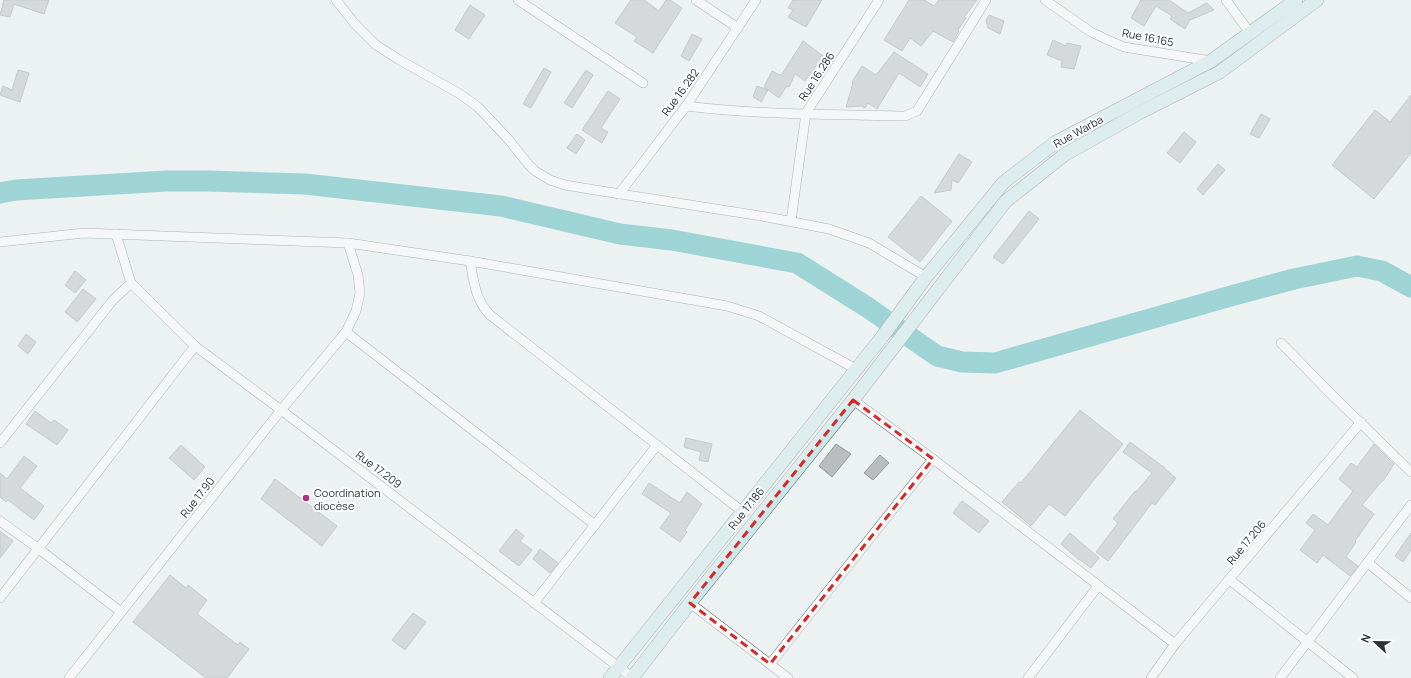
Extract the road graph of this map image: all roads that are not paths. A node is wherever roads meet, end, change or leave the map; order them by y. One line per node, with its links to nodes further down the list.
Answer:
1 (336, 0): 17 (street)
2 (518, 0): 14 (street)
3 (696, 0): 11 (street)
4 (756, 0): 11 (street, Rue 16.282)
5 (879, 0): 16 (street, Rue 16.286)
6 (986, 0): 16 (street)
7 (1045, 0): 13 (street, Rue 16.165)
8 (1226, 0): 12 (street)
9 (1296, 0): 12 (main road, Rue Warba)
10 (1317, 0): 30 (main road)
11 (738, 28): 15 (street, Rue 16.282)
12 (1250, 33): 13 (main road, Rue Warba)
13 (1211, 60): 23 (main road, Rue Warba)
14 (643, 83)
15 (686, 106): 16 (street); 17 (street, Rue 16.282)
16 (806, 113): 18 (street, Rue 16.286)
17 (619, 194): 18 (street)
18 (791, 221): 23 (street)
19 (116, 234): 20 (street); 21 (street); 24 (street)
20 (0, 242)
21 (348, 243): 22 (street); 25 (street, Rue 17.90)
22 (470, 261): 29 (street); 34 (street)
23 (926, 278): 26 (main road, Rue Warba)
24 (131, 283): 28 (street, Rue 17.209); 33 (street)
25 (346, 332): 31 (street, Rue 17.90); 40 (street)
26 (882, 337): 29 (main road, Rue 17.186)
27 (1281, 343): 32 (street)
28 (195, 346): 31 (street, Rue 17.209); 41 (street)
29 (856, 369): 38 (main road, Rue 17.186)
30 (853, 400): 35 (street); 47 (main road)
31 (282, 410): 48 (street, Rue 17.209); 49 (street, Rue 17.90)
32 (1361, 422): 36 (street); 43 (street, Rue 17.206)
33 (0, 443)
34 (656, 445): 38 (street); 40 (street)
35 (933, 459): 44 (street); 52 (street)
36 (1411, 472)
37 (1411, 506): 42 (street)
38 (743, 512): 53 (main road, Rue 17.186)
39 (0, 521): 41 (street)
40 (595, 524): 48 (street)
41 (39, 549): 45 (street); 49 (street)
42 (1368, 563): 46 (street); 50 (street)
43 (1230, 580): 50 (street); 51 (street, Rue 17.206)
44 (1098, 586): 51 (street); 58 (street)
45 (0, 598)
46 (1411, 598)
47 (690, 602): 52 (street); 56 (main road)
48 (534, 603): 53 (street, Rue 17.209)
49 (121, 612): 54 (street, Rue 17.90)
50 (1308, 642): 60 (street); 61 (street)
51 (1175, 644): 59 (street, Rue 17.206)
52 (770, 664): 57 (street)
53 (618, 667): 55 (main road, Rue 17.186); 56 (street, Rue 17.209)
54 (68, 678)
55 (610, 678)
56 (632, 678)
57 (788, 678)
58 (1028, 678)
59 (1151, 678)
60 (1280, 678)
61 (1353, 678)

